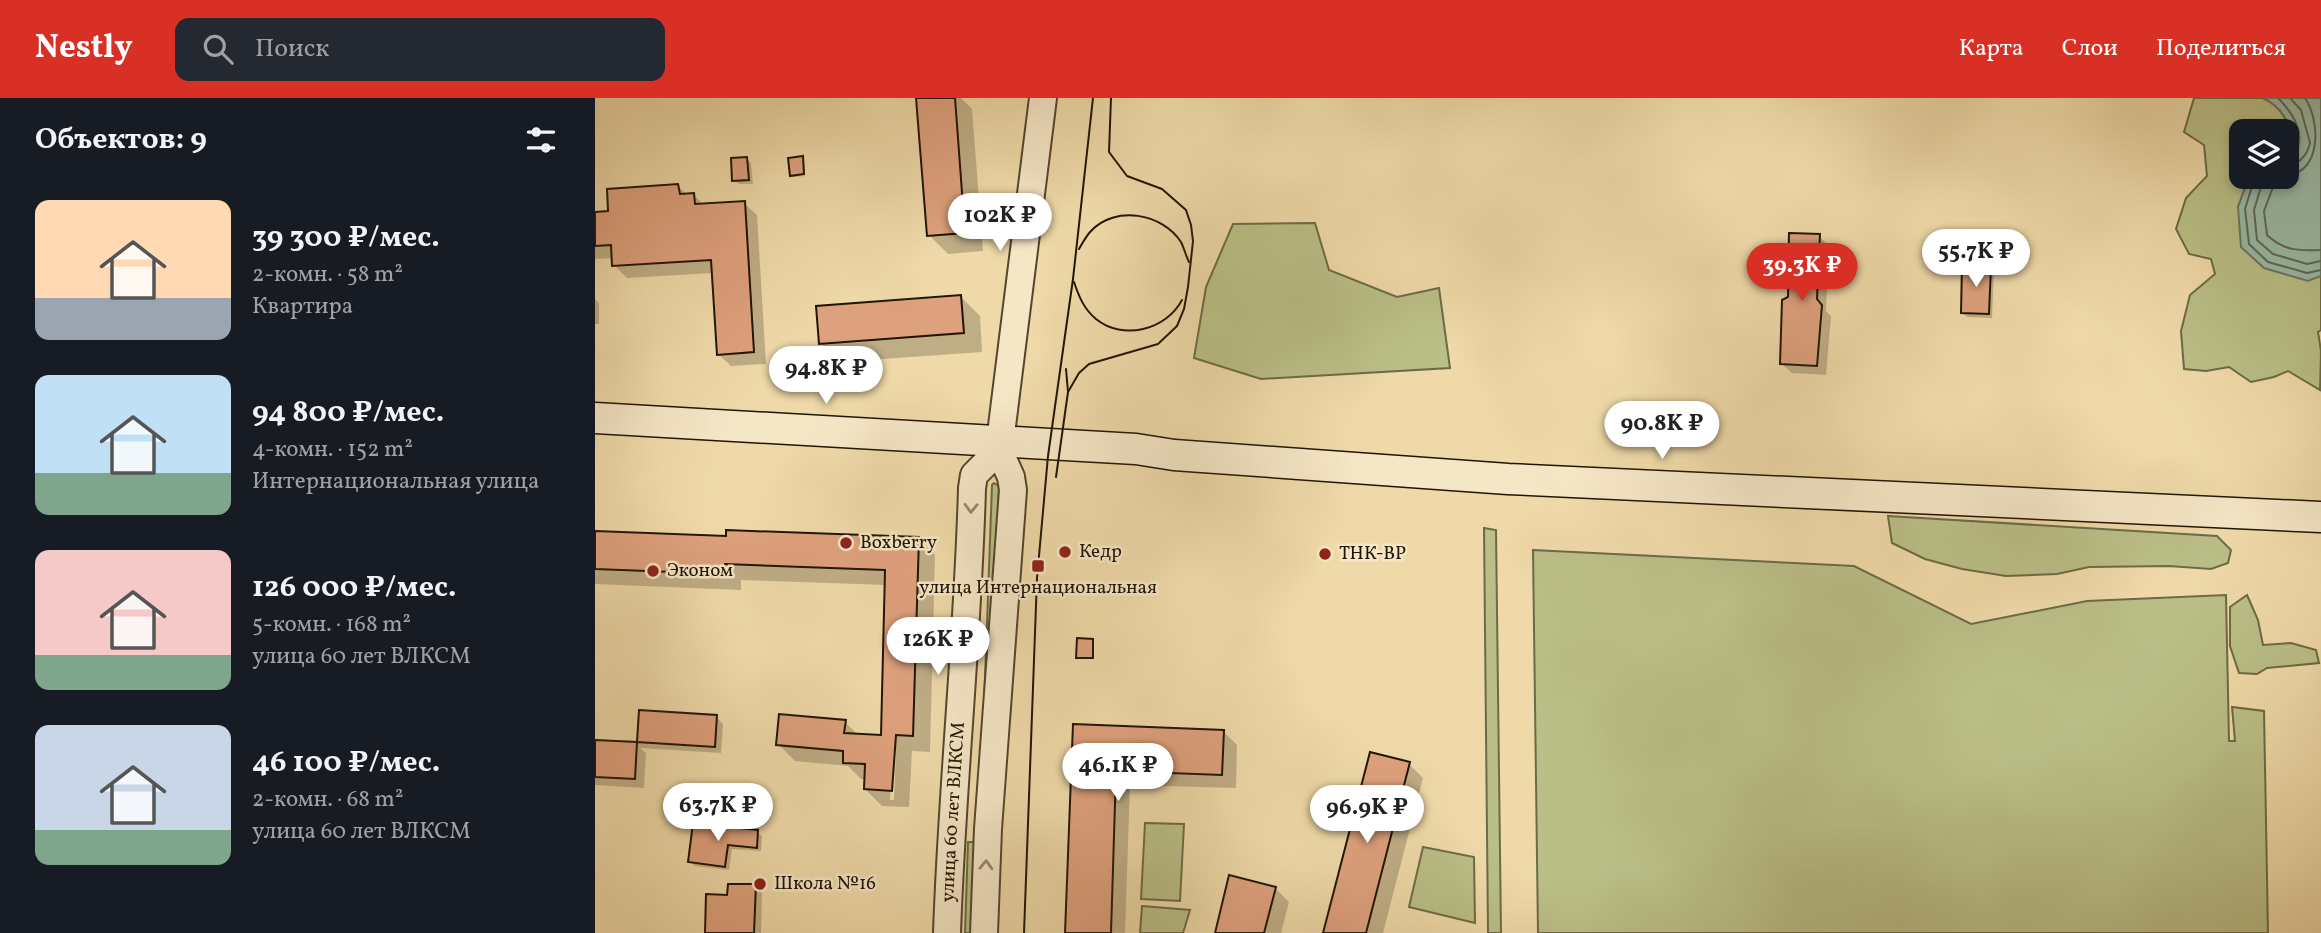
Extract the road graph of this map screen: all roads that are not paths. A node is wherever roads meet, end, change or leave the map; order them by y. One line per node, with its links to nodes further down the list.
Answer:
1 (1043, 98): 3 (street, улица 60 лет ВЛКСМ)
2 (595, 418): 3 (main road)
3 (1000, 445): 4 (main road); 5 (street, улица 60 лет ВЛКСМ, one-way to 5); 6 (street, улица 60 лет ВЛКСМ, one-way to 3)
4 (2321, 517)
5 (947, 933)
6 (984, 933)

